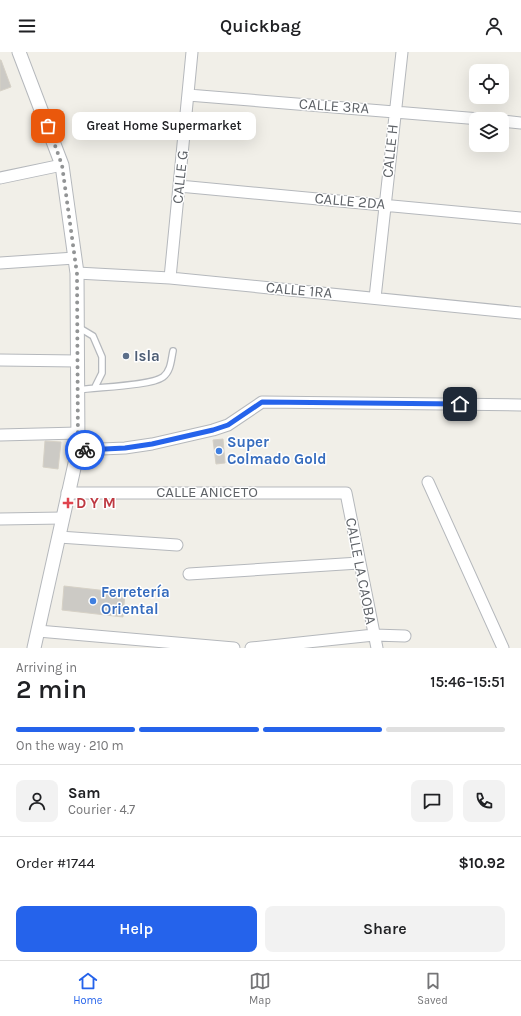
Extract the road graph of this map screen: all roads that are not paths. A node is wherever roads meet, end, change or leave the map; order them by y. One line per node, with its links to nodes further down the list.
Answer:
1 (19, 52): 9 (street)
2 (192, 52): 4 (street, CALLE G)
3 (402, 52): 5 (street, CALLE H)
4 (188, 95): 5 (street, CALLE 3RA); 11 (street, CALLE G)
5 (395, 111): 6 (street, CALLE 3RA); 12 (street, CALLE H)
6 (469, 118)
7 (509, 122): 8 (street)
8 (521, 123)
9 (62, 165): 10 (street); 14 (street)
10 (0, 178)
11 (179, 186): 12 (street, CALLE 2DA); 17 (street, CALLE G)
12 (385, 204): 13 (street, CALLE 2DA); 18 (street, CALLE H)
13 (521, 218)
14 (76, 258): 15 (street); 16 (street)
15 (0, 263)
16 (77, 274): 17 (street, CALLE 1RA); 20 (street)
17 (170, 278): 18 (street, CALLE 1RA)
18 (375, 298): 19 (street, CALLE 1RA)
19 (521, 312)
20 (77, 327): 23 (street); 24 (lane)
21 (173, 351): 24 (lane)
22 (0, 360): 23 (street)
23 (77, 361): 25 (street)
24 (95, 387): 25 (lane)
25 (78, 390): 27 (street)
26 (521, 405): 29 (street)
27 (78, 433): 28 (street); 29 (street)
28 (0, 435)
29 (78, 450): 31 (street)
30 (428, 482): 46 (street)
31 (67, 493): 32 (street, CALLE ANICETO); 33 (street)
32 (346, 493): 37 (street, CALLE LA CAOBA)
33 (63, 518): 34 (street); 35 (street)
34 (0, 519)
35 (59, 537): 36 (street); 39 (street)
36 (177, 545)
37 (359, 562): 38 (street); 40 (street, CALLE LA CAOBA)
38 (189, 574)
39 (38, 631): 42 (street); 43 (street)
40 (374, 635): 41 (street); 44 (street); 45 (street, CALLE LA CAOBA)
41 (405, 636)
42 (34, 648)
43 (234, 648)
44 (251, 648)
45 (377, 648)
46 (503, 648)

